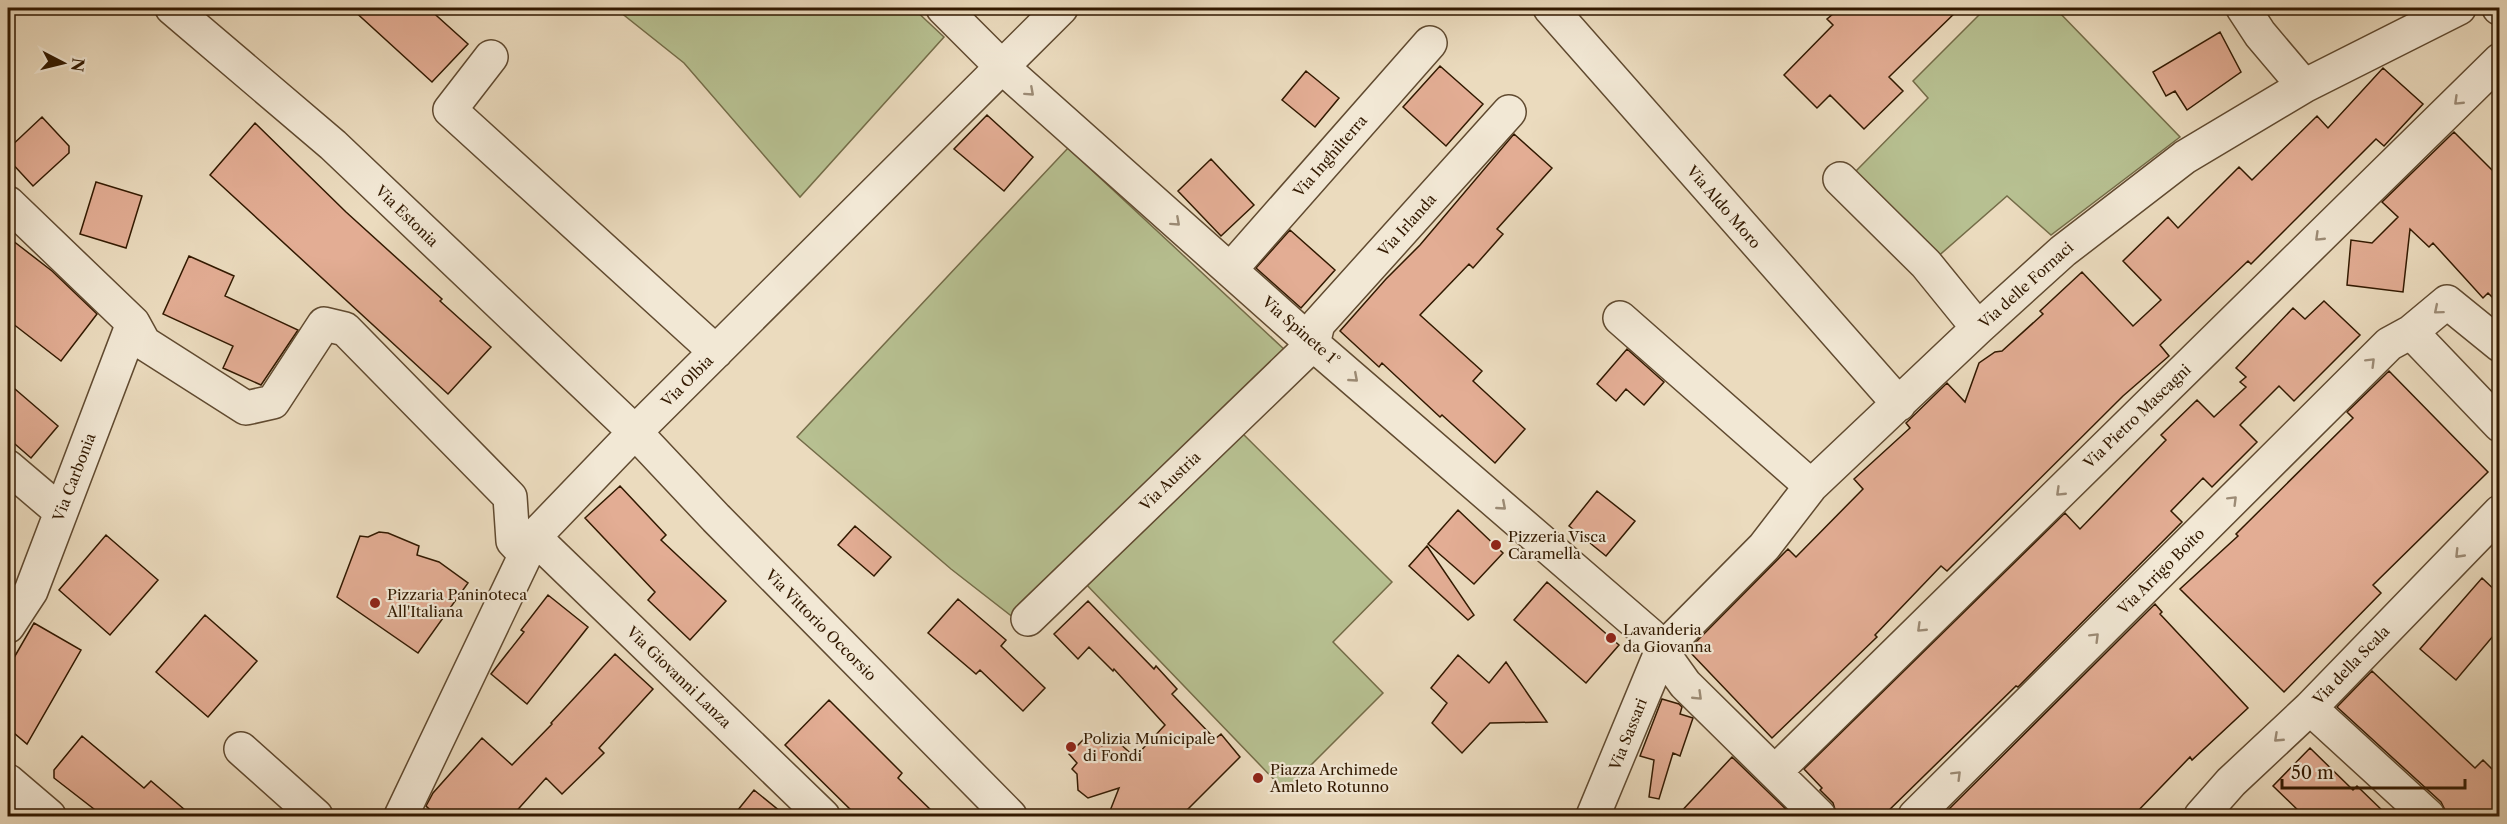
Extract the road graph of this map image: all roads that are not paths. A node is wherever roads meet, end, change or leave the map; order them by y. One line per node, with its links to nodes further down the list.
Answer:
1 (172, 8): 25 (street, Via Estonia)
2 (943, 8): 10 (street, Via Spinete 1°)
3 (1061, 8): 10 (street, Via Olbia)
4 (1550, 8): 23 (street, Via Aldo Moro)
5 (2243, 8): 11 (street)
6 (2459, 8): 11 (street, Via delle Fornaci)
7 (1430, 43): 15 (street, Via Inghilterra)
8 (491, 57): 22 (street)
9 (2499, 60): 36 (street, Via Pietro Mascagni, one-way to 36)
10 (1001, 66): 15 (street, Via Spinete 1°, one-way to 15); 22 (street, Via Olbia)
11 (2304, 86): 18 (street, Via delle Fornaci)
12 (1509, 112): 20 (street, Via Irlanda)
13 (1840, 179): 18 (street)
14 (8, 203): 17 (street)
15 (1230, 270): 20 (street, Via Spinete 1°)
16 (1620, 318): 27 (street)
17 (133, 323): 28 (street, Via Carbonia); 30 (street, Via Giovanni Lanza)
18 (1978, 328): 23 (street, Via delle Fornaci)
19 (2411, 332): 21 (street, Via Arrigo Boito, one-way to 19); 24 (street); 45 (street, Via Arrigo Boito, one-way to 19)
20 (1313, 344): 31 (street, Via Austria); 33 (street, Via Spinete 1°, one-way to 33)
21 (2499, 345)
22 (716, 352): 25 (street, Via Olbia)
23 (1899, 404): 27 (street, Via delle Fornaci)
24 (2499, 425)
25 (635, 432): 30 (street, Via Olbia); 42 (street, Via Vittorio Occorsio)
26 (8, 467): 28 (street)
27 (1811, 486): 33 (street, Via delle Fornaci)
28 (61, 512): 32 (street, Via Carbonia)
29 (2499, 512): 34 (street, Via della Scala, one-way to 34)
30 (530, 546): 40 (street, Via Olbia); 41 (street, Via Giovanni Lanza)
31 (1028, 619)
32 (8, 626)
33 (1662, 650): 36 (street, Via Spinete 1°, one-way to 36); 43 (street, Via Sassari)
34 (2310, 708): 46 (street, Via della Scala, one-way to 46); 47 (street)
35 (242, 749): 39 (street)
36 (1775, 772): 44 (street, Via Spinete 1°)
37 (8, 781): 38 (street)
38 (48, 816)
39 (316, 816)
40 (400, 816)
41 (823, 816)
42 (1010, 816)
43 (1593, 816)
44 (1819, 816)
45 (1915, 816)
46 (2201, 816)
47 (2428, 816)

